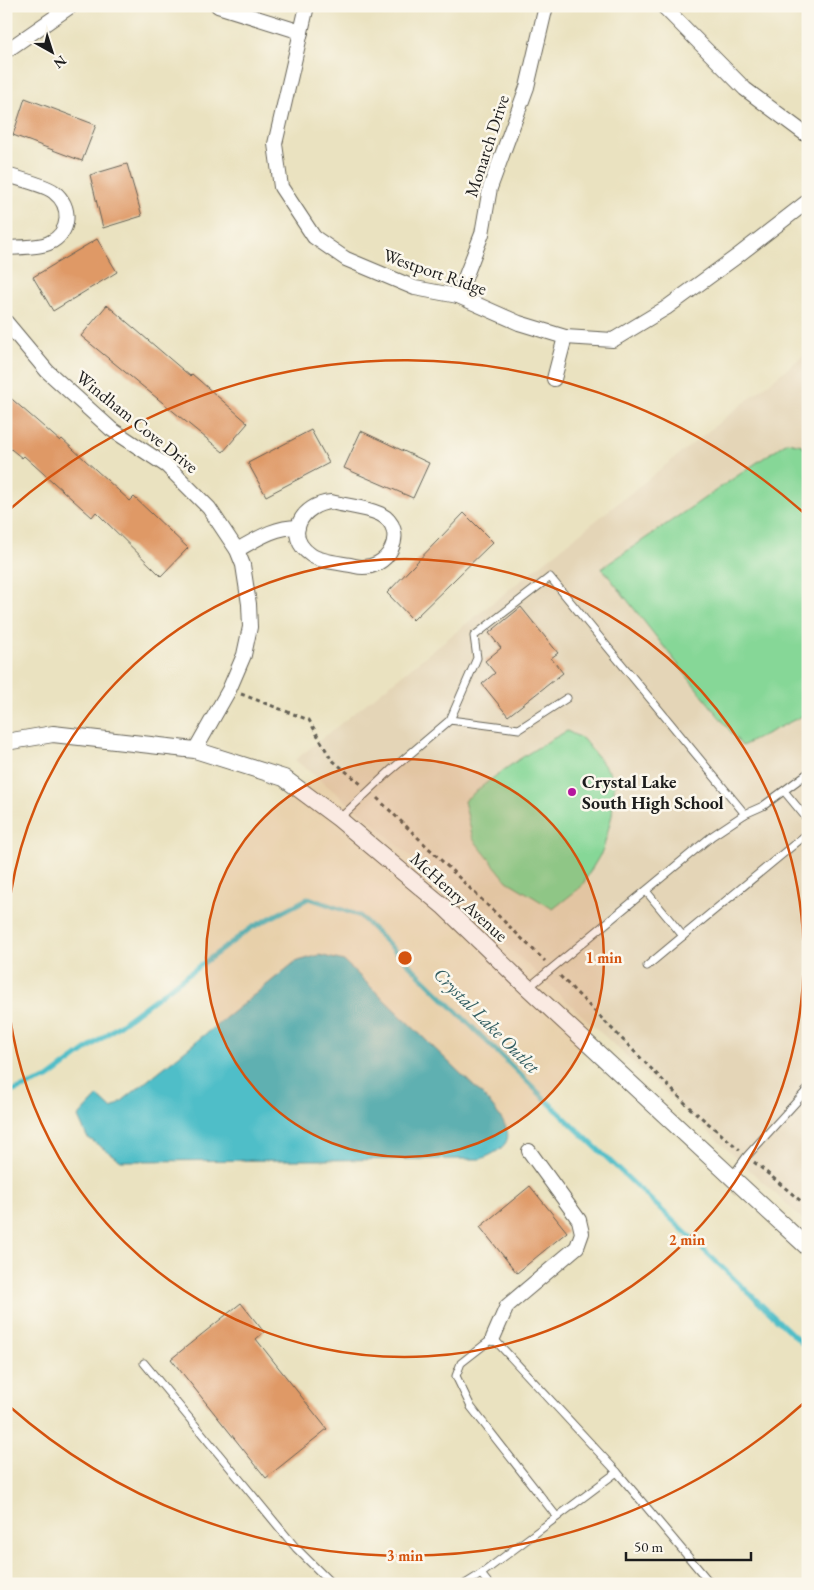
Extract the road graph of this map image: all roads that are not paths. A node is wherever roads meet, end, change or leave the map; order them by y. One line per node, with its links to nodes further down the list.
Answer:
1 (71, 6): 7 (street)
2 (218, 6): 6 (street)
3 (307, 6): 6 (street, Westport Ridge)
4 (546, 6): 12 (street, Monarch Drive)
5 (663, 6): 8 (street)
6 (301, 32): 12 (street, Westport Ridge)
7 (6, 51)
8 (808, 136)
9 (6, 175): 11 (street)
10 (808, 201): 14 (street, Westport Ridge)
11 (6, 248)
12 (458, 296): 14 (street, Westport Ridge)
13 (6, 322): 17 (street, Windham Cove Drive)
14 (565, 337): 15 (street)
15 (554, 380)
16 (298, 527): 16 (street); 17 (street)
17 (237, 550): 21 (street, Windham Cove Drive)
18 (567, 698): 19 (lane)
19 (450, 720): 24 (lane); 25 (lane)
20 (6, 742): 21 (street, McHenry Avenue)
21 (195, 750): 25 (street, McHenry Avenue)
22 (808, 773): 23 (lane)
23 (784, 790): 24 (lane); 26 (lane)
24 (744, 814): 28 (lane)
25 (339, 819): 31 (street, McHenry Avenue)
26 (808, 820)
27 (808, 834): 29 (lane)
28 (646, 891): 29 (lane); 31 (lane)
29 (683, 936): 30 (lane)
30 (647, 966)
31 (528, 988): 34 (street, McHenry Avenue)
32 (808, 1089): 34 (lane)
33 (529, 1151): 36 (street)
34 (731, 1178): 35 (street, McHenry Avenue)
35 (808, 1248)
36 (493, 1338): 38 (lane); 39 (lane)
37 (144, 1363): 41 (lane)
38 (617, 1472): 39 (lane); 44 (lane)
39 (557, 1517): 40 (lane)
40 (481, 1574): 42 (lane); 43 (lane)
41 (332, 1584)
42 (465, 1584)
43 (489, 1584)
44 (712, 1584)

